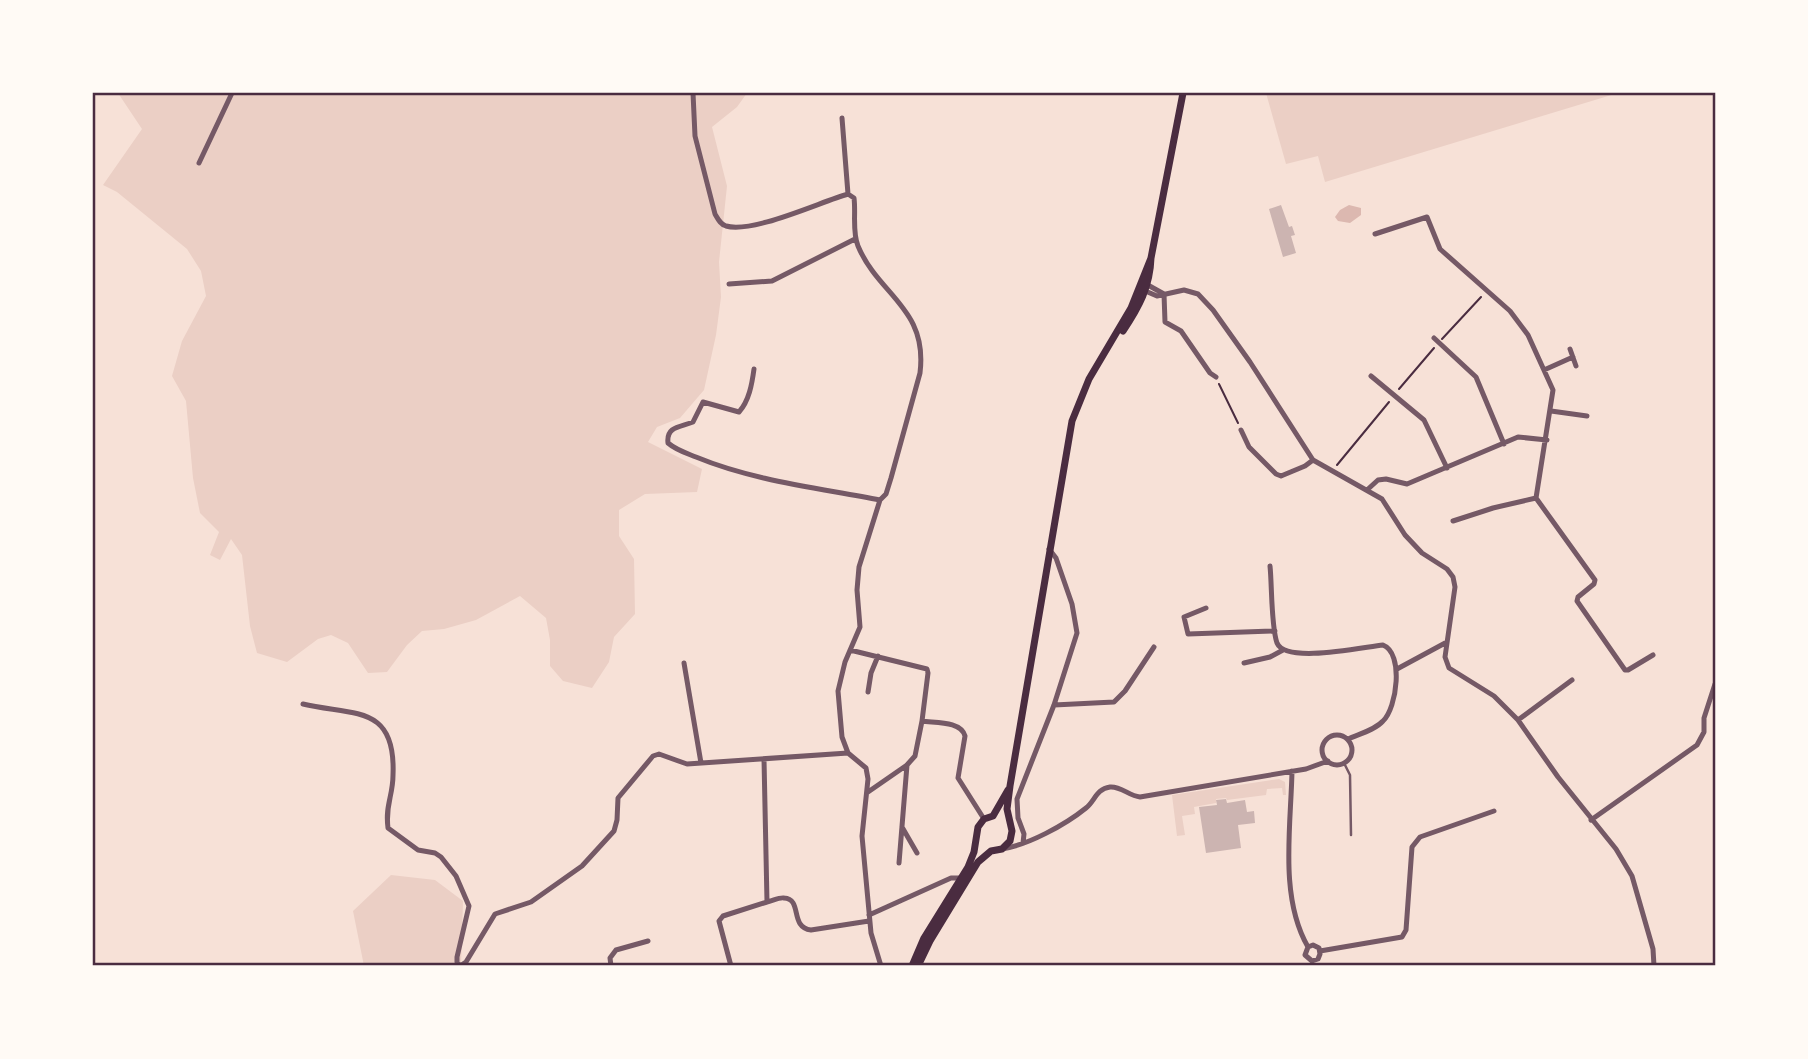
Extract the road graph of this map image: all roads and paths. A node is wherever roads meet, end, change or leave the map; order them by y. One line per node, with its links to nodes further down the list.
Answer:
1 (232, 93): 5 (street)
2 (692, 93): 6 (street)
3 (1185, 93): 10 (main road)
4 (842, 118): 6 (street)
5 (199, 163)
6 (848, 194): 8 (street)
7 (1375, 234): 11 (street)
8 (855, 239): 9 (street); 32 (street)
9 (729, 284)
10 (1144, 287): 12 (street); 34 (main road)
11 (1487, 291): 13 (path); 18 (street)
12 (1164, 294): 20 (street); 27 (street)
13 (1436, 340): 21 (path); 26 (street)
14 (1570, 349): 15 (street)
15 (1573, 357): 16 (street); 18 (street)
16 (1576, 366)
17 (754, 369): 32 (street)
18 (1544, 370): 22 (street)
19 (1371, 376): 21 (street)
20 (1216, 377): 24 (path)
21 (1394, 396): 28 (street); 29 (path)
22 (1551, 411): 23 (street); 25 (street)
23 (1587, 416)
24 (1241, 430): 27 (street)
25 (1547, 440): 26 (street); 31 (street)
26 (1504, 444): 28 (street)
27 (1313, 460): 29 (street)
28 (1447, 468): 30 (street)
29 (1331, 471): 30 (street)
30 (1367, 489): 38 (street)
31 (1536, 498): 33 (street); 42 (street)
32 (880, 500): 40 (street)
33 (1452, 522)
34 (1049, 550): 51 (street); 62 (main road)
35 (1270, 566): 37 (street)
36 (1206, 608): 37 (street)
37 (1275, 631): 41 (street)
38 (1447, 642): 46 (street); 52 (street)
39 (1154, 647): 51 (street)
40 (850, 650): 43 (street); 55 (street)
41 (1283, 650): 45 (street); 46 (street)
42 (1653, 654)
43 (878, 656): 49 (street); 53 (street)
44 (684, 663): 58 (street)
45 (1244, 663)
46 (1397, 669): 54 (street)
47 (1572, 680): 52 (street)
48 (1715, 684): 66 (street)
49 (868, 692)
50 (303, 704): 58 (street)
51 (1054, 705): 72 (street)
52 (1518, 720): 66 (street)
53 (922, 721): 60 (street); 65 (street)
54 (1348, 740): 57 (street); 59 (street)
55 (848, 753): 56 (street); 63 (street)
56 (764, 759): 58 (street); 78 (street)
57 (1328, 761): 59 (street); 61 (street)
58 (701, 763)
59 (1345, 763): 70 (lane)
60 (907, 765): 63 (street); 68 (street)
61 (1292, 771): 72 (street); 81 (street)
62 (1010, 786): 65 (main road); 67 (main road)
63 (868, 792): 79 (street)
64 (1494, 811): 82 (street)
65 (988, 818): 67 (main road); 71 (main road)
66 (1591, 820): 90 (street)
67 (1009, 824): 69 (main road)
68 (902, 827): 75 (street); 76 (street)
69 (1012, 835): 72 (street); 73 (main road)
70 (1351, 835)
71 (977, 838): 74 (main road); 77 (main road)
72 (1023, 844): 73 (street)
73 (1002, 849): 74 (main road)
74 (991, 851): 88 (main road)
75 (917, 853)
76 (899, 863)
77 (960, 880): 79 (street); 87 (main road)
78 (767, 902): 79 (street); 85 (street)
79 (869, 918): 86 (street)
80 (648, 941): 84 (street)
81 (1308, 947): 82 (street); 83 (street)
82 (1320, 951): 83 (street)
83 (1318, 959): 89 (street)
84 (611, 966)
85 (732, 966)
86 (881, 966)
87 (912, 966)
88 (918, 966)
89 (1322, 966)
90 (1654, 966)

